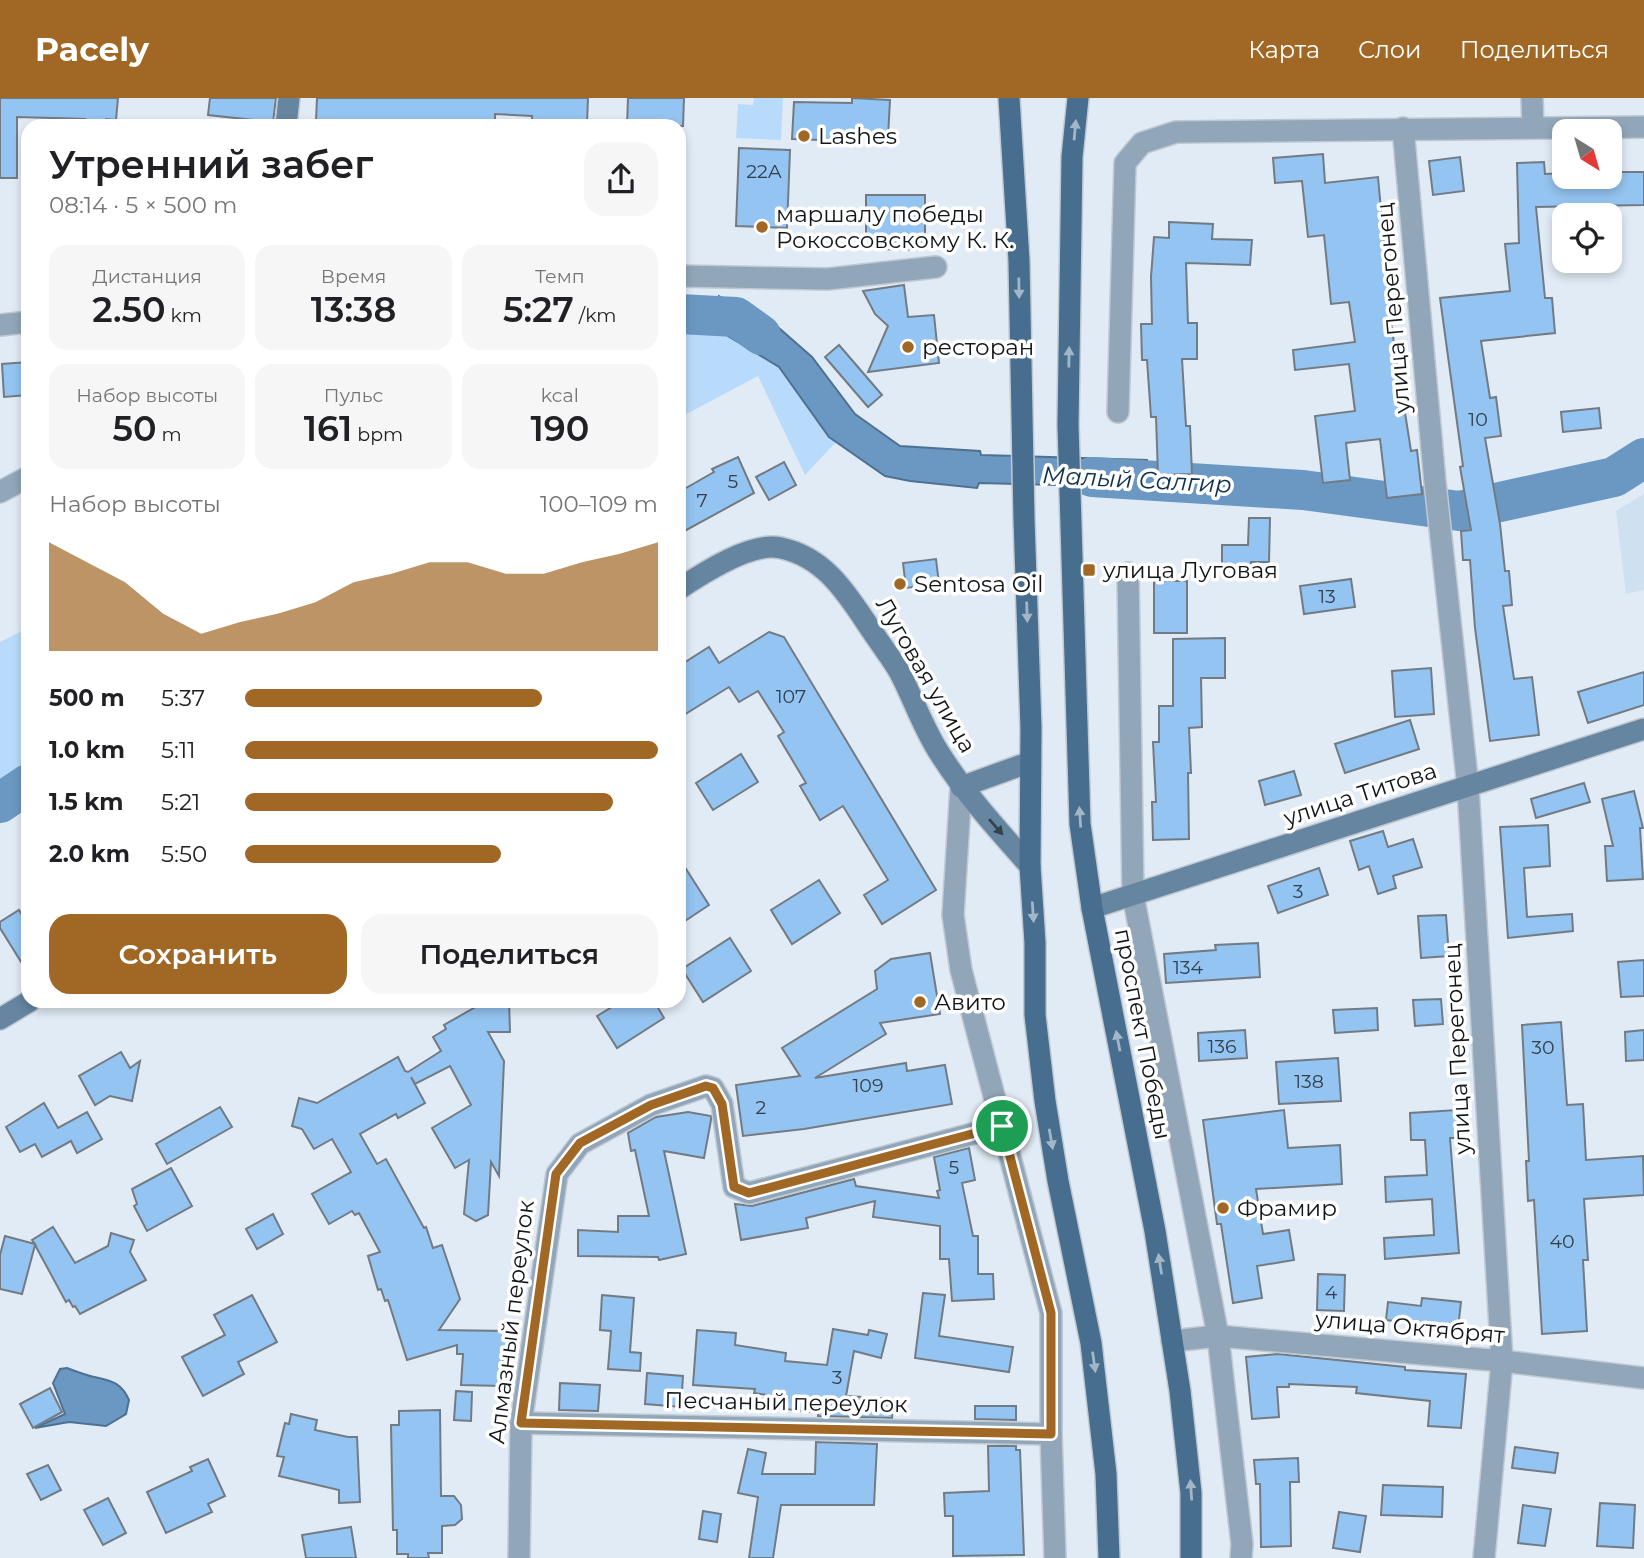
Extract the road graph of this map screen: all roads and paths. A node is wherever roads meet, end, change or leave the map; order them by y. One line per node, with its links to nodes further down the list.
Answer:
1 (289, 98): 5 (main road)
2 (1009, 98): 19 (main road, one-way to 19)
3 (1078, 98): 24 (main road, проспект Победы, one-way to 3)
4 (1532, 98): 8 (street)
5 (287, 119)
6 (1644, 127): 8 (street)
7 (1403, 128): 8 (street); 13 (street); 21 (street, улица Перегонец)
8 (1533, 128)
9 (936, 267): 10 (street)
10 (686, 276)
11 (21, 323): 12 (street)
12 (0, 325)
13 (1118, 412)
14 (21, 481): 15 (street)
15 (0, 492)
16 (1128, 573): 23 (street)
17 (686, 585): 20 (main road, Луговая улица)
18 (1644, 729): 21 (main road, улица Титова)
19 (1030, 762): 20 (main road); 22 (main road)
20 (961, 787): 22 (main road, Луговая улица, one-way to 22); 27 (street)
21 (1468, 787): 23 (main road, улица Титова); 30 (street, улица Перегонец)
22 (1030, 866): 36 (main road, one-way to 36)
23 (1133, 895): 24 (main road, улица Титова); 28 (street)
24 (1092, 908): 29 (main road, проспект Победы, one-way to 24)
25 (21, 1006): 26 (main road)
26 (0, 1019)
27 (1002, 1126): 32 (street, Алмазный переулок); 33 (street)
28 (1218, 1336): 29 (street, улица Октябрят); 30 (street, улица Октябрят); 38 (street)
29 (1172, 1340): 37 (main road, проспект Победы, one-way to 29)
30 (1502, 1362): 31 (street, улица Октябрят); 39 (street, улица Перегонец)
31 (1644, 1378)
32 (521, 1423): 33 (street, Песчаный переулок); 34 (street, Алмазный переулок)
33 (1051, 1434): 35 (street)
34 (519, 1558)
35 (1055, 1558)
36 (1109, 1558)
37 (1191, 1558)
38 (1241, 1558)
39 (1484, 1558)

